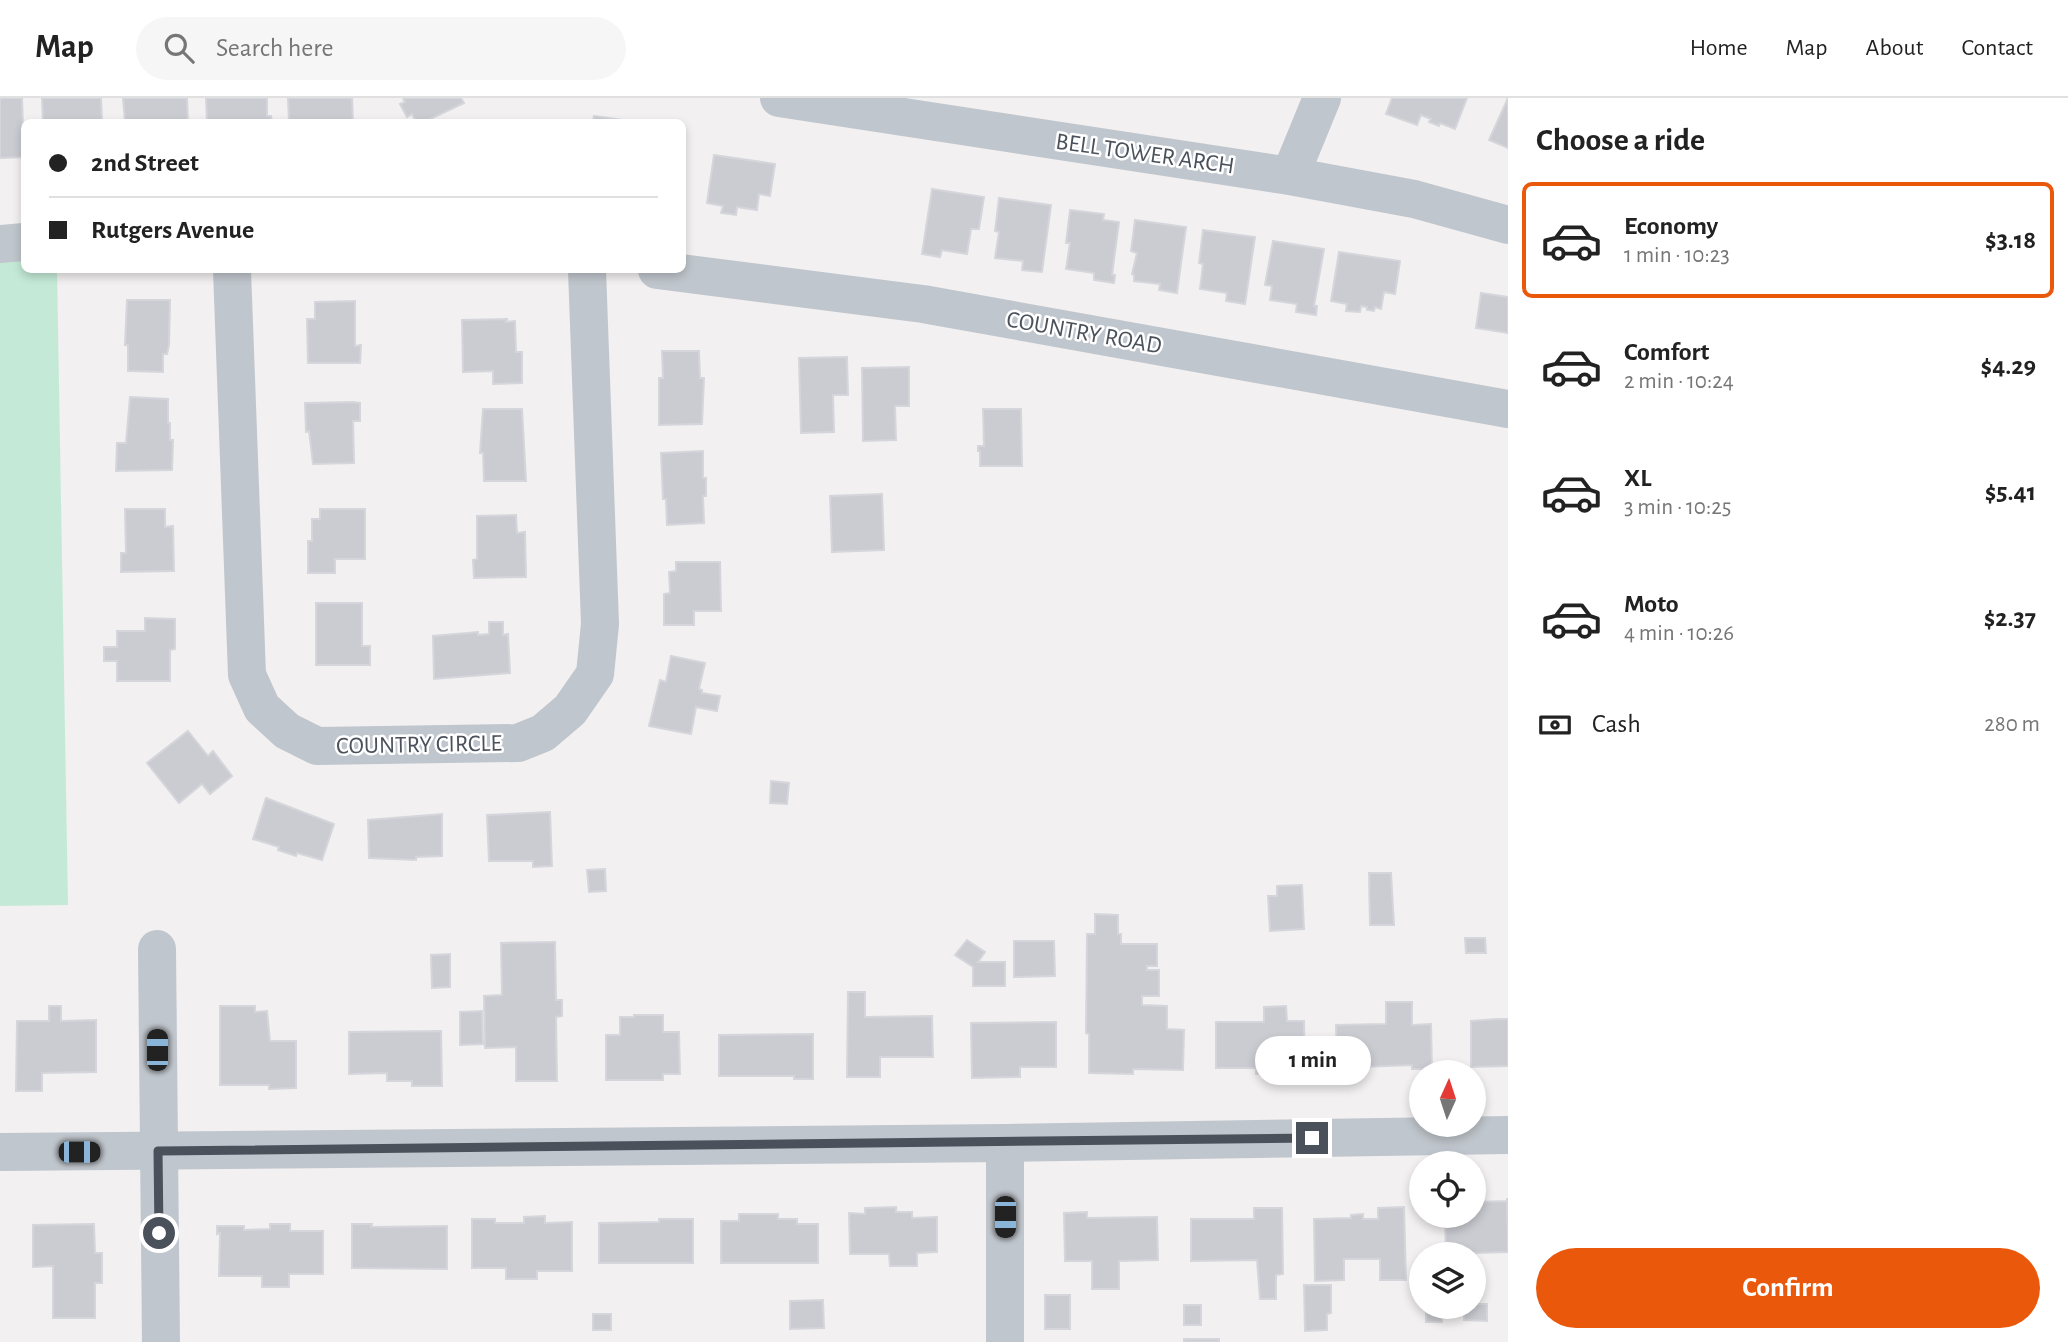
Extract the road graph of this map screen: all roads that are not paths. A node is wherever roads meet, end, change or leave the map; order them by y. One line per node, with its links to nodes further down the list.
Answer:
1 (779, 98): 3 (street, BELL TOWER ARCH)
2 (1322, 98): 3 (street)
3 (1290, 176): 4 (street, BELL TOWER ARCH)
4 (1508, 225)
5 (21, 242): 6 (street)
6 (0, 244)
7 (232, 273): 8 (street, COUNTRY CIRCLE)
8 (587, 273)
9 (681, 273): 10 (street, COUNTRY ROAD)
10 (1508, 409)
11 (157, 949): 14 (street)
12 (1508, 1135): 13 (street)
13 (1004, 1143): 14 (street); 17 (street)
14 (158, 1151): 15 (street); 16 (street)
15 (0, 1152)
16 (161, 1342)
17 (1005, 1342)

